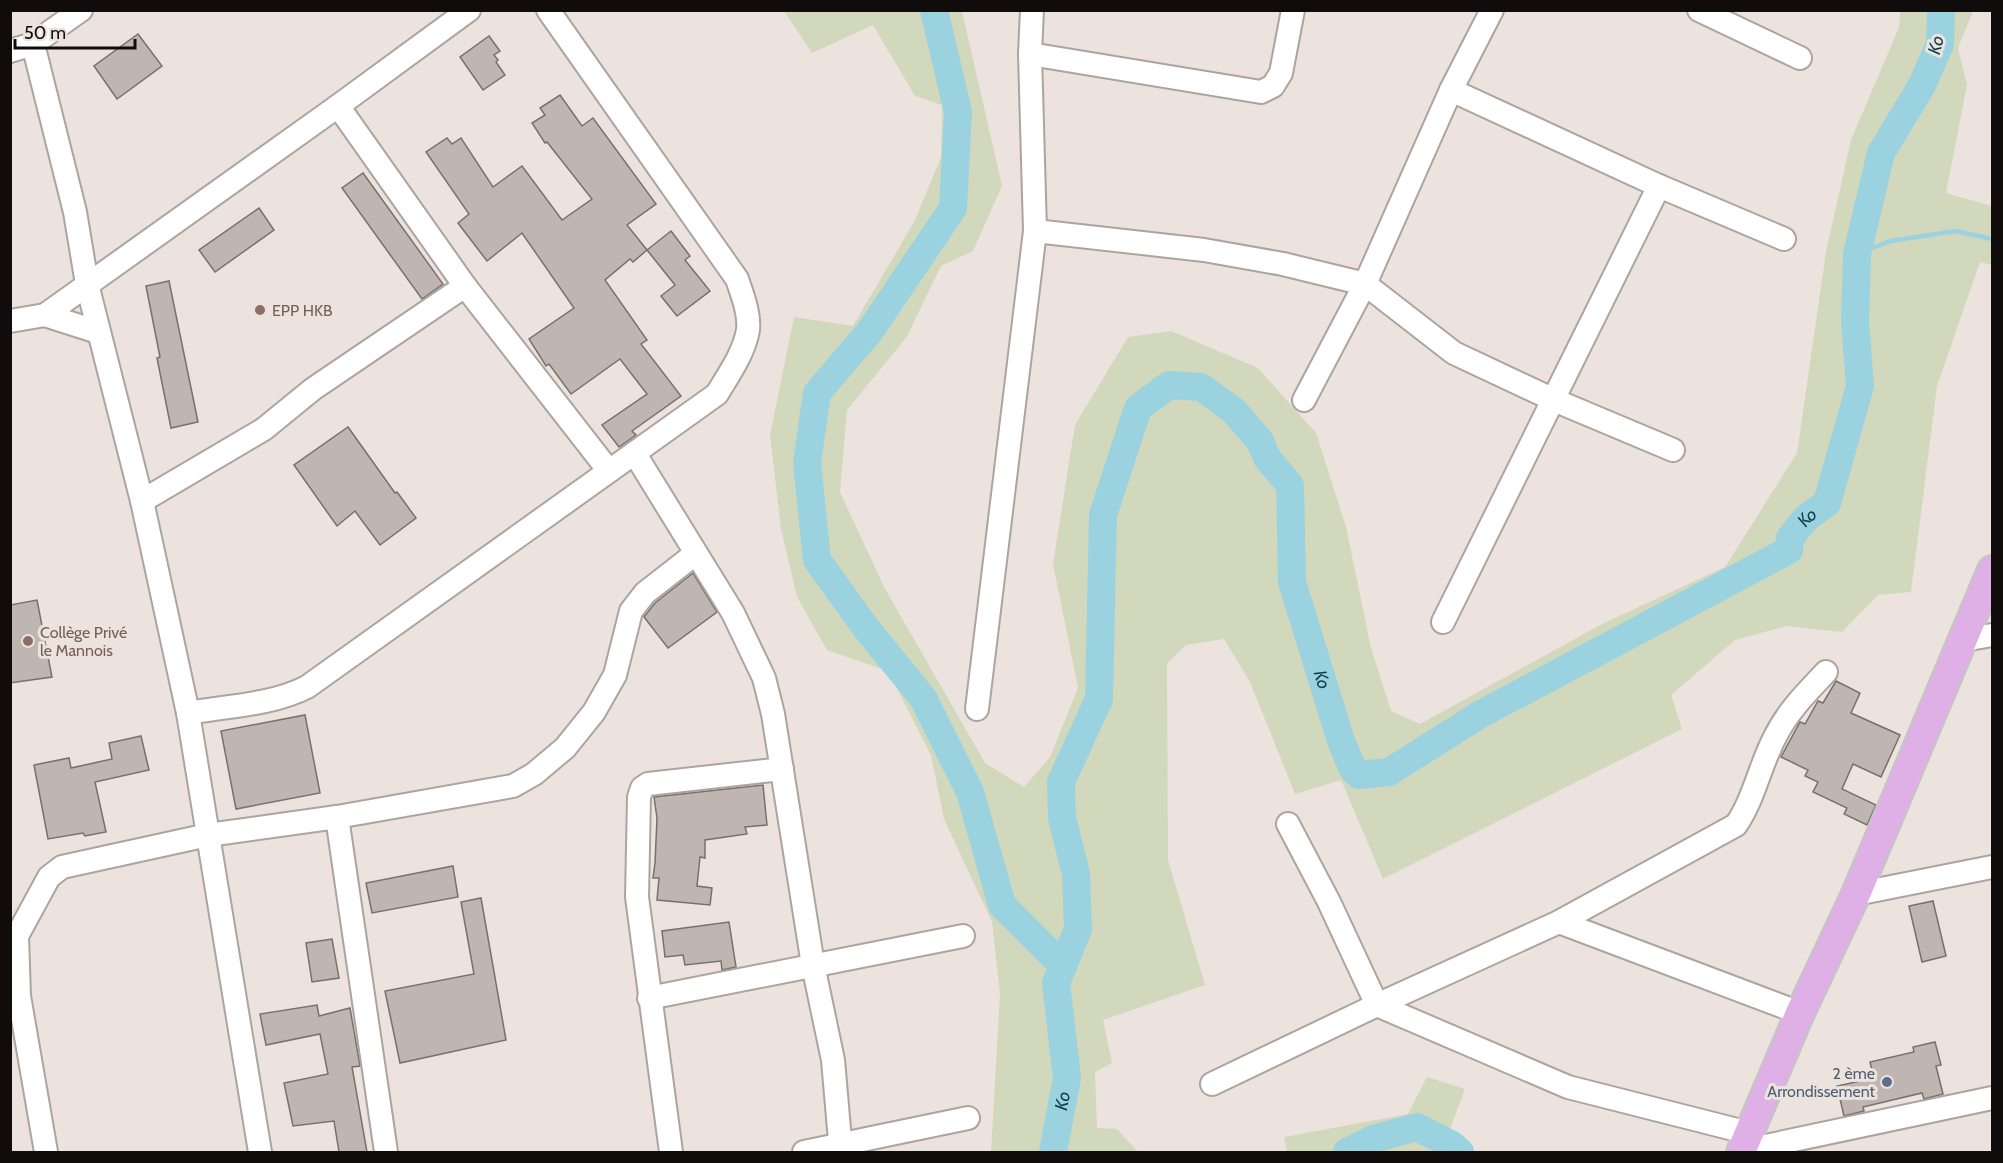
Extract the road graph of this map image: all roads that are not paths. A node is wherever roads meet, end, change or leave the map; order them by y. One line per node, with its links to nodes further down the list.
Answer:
1 (81, 10): 8 (street)
2 (469, 10): 13 (street)
3 (548, 10): 26 (street)
4 (1032, 10): 10 (street)
5 (1293, 10): 10 (street)
6 (1492, 10): 12 (street)
7 (1699, 10): 11 (street)
8 (33, 44): 9 (street); 17 (street)
9 (10, 51)
10 (1030, 54): 15 (street)
11 (1800, 58)
12 (1451, 90): 14 (street); 18 (street)
13 (338, 106): 17 (street); 19 (street)
14 (1659, 186): 16 (street); 24 (street)
15 (1035, 231): 18 (street); 35 (street)
16 (1784, 239)
17 (87, 284): 20 (street); 22 (street)
18 (1365, 284): 23 (street); 24 (street)
19 (465, 286): 27 (street); 28 (street)
20 (45, 315): 21 (street); 22 (street)
21 (10, 321)
22 (98, 332): 28 (street)
23 (1304, 400)
24 (1554, 400): 25 (street); 31 (street)
25 (1673, 450)
26 (635, 454): 27 (street); 29 (street)
27 (609, 471): 36 (street)
28 (142, 501): 36 (street)
29 (695, 554): 37 (street); 38 (street)
30 (1992, 570): 33 (main road)
31 (1443, 622)
32 (1992, 635): 33 (street)
33 (1964, 640): 42 (main road)
34 (1826, 672): 43 (street)
35 (977, 710)
36 (188, 712): 40 (street)
37 (782, 769): 46 (street); 48 (street)
38 (337, 817): 40 (street); 58 (street)
39 (1288, 824): 49 (street)
40 (208, 835): 45 (street); 57 (street)
41 (1992, 867): 42 (street)
42 (1856, 894): 50 (main road)
43 (1559, 922): 49 (street); 50 (street)
44 (963, 936): 46 (street)
45 (14, 940): 47 (street)
46 (813, 965): 48 (street); 55 (street)
47 (15, 993): 56 (street)
48 (649, 998): 59 (street)
49 (1377, 1005): 51 (street); 54 (street)
50 (1800, 1012): 54 (main road)
51 (1212, 1084)
52 (1992, 1098): 54 (street)
53 (968, 1118): 55 (street)
54 (1744, 1145)
55 (841, 1149): 60 (street)
56 (46, 1152)
57 (260, 1152)
58 (386, 1152)
59 (671, 1152)
60 (804, 1152)

